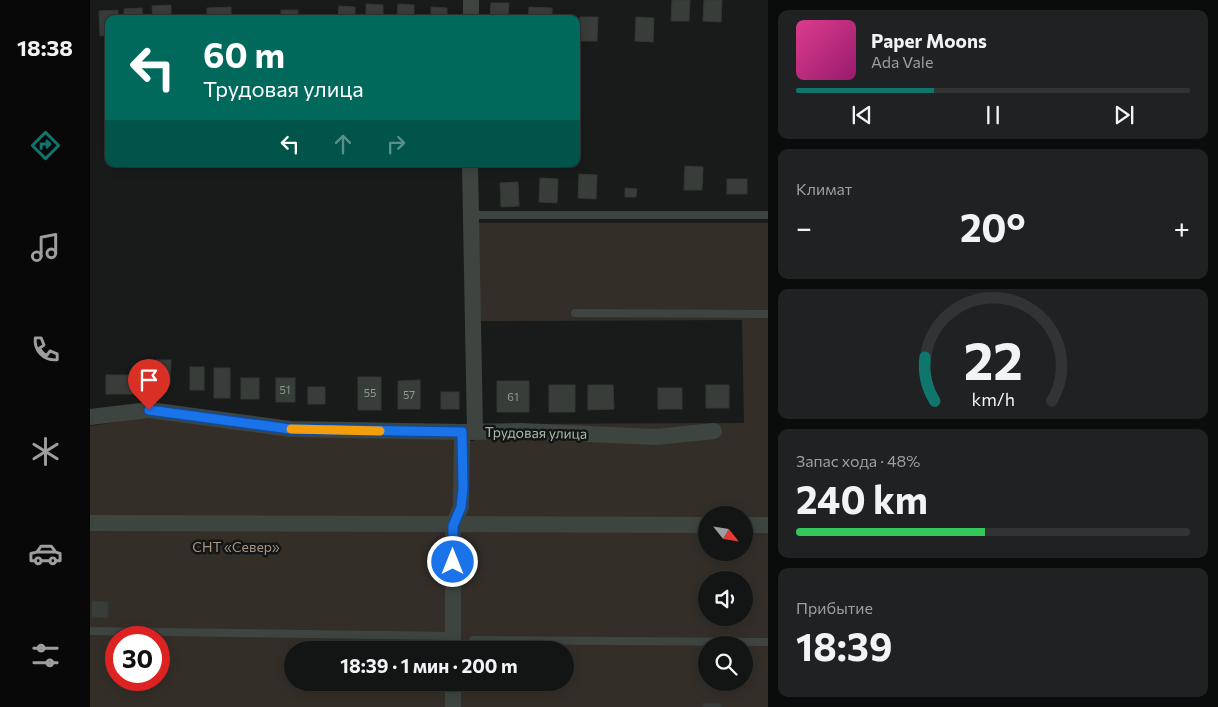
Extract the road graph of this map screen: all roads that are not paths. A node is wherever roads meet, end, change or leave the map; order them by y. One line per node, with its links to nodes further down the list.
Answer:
1 (471, 0): 2 (street)
2 (471, 15)
3 (470, 167): 4 (street)
4 (469, 215): 5 (lane); 9 (street)
5 (768, 215)
6 (575, 314): 7 (lane)
7 (768, 314)
8 (90, 417): 9 (street, Трудовая улица)
9 (468, 432): 10 (street, Трудовая улица); 15 (street)
10 (714, 432)
11 (90, 523): 15 (street)
12 (698, 525): 15 (street)
13 (753, 525): 14 (street)
14 (768, 525)
15 (453, 526): 19 (street)
16 (90, 631): 18 (lane)
17 (473, 640): 20 (lane)
18 (392, 641)
19 (452, 641)
20 (768, 642)
21 (453, 691): 22 (street)
22 (453, 707)

